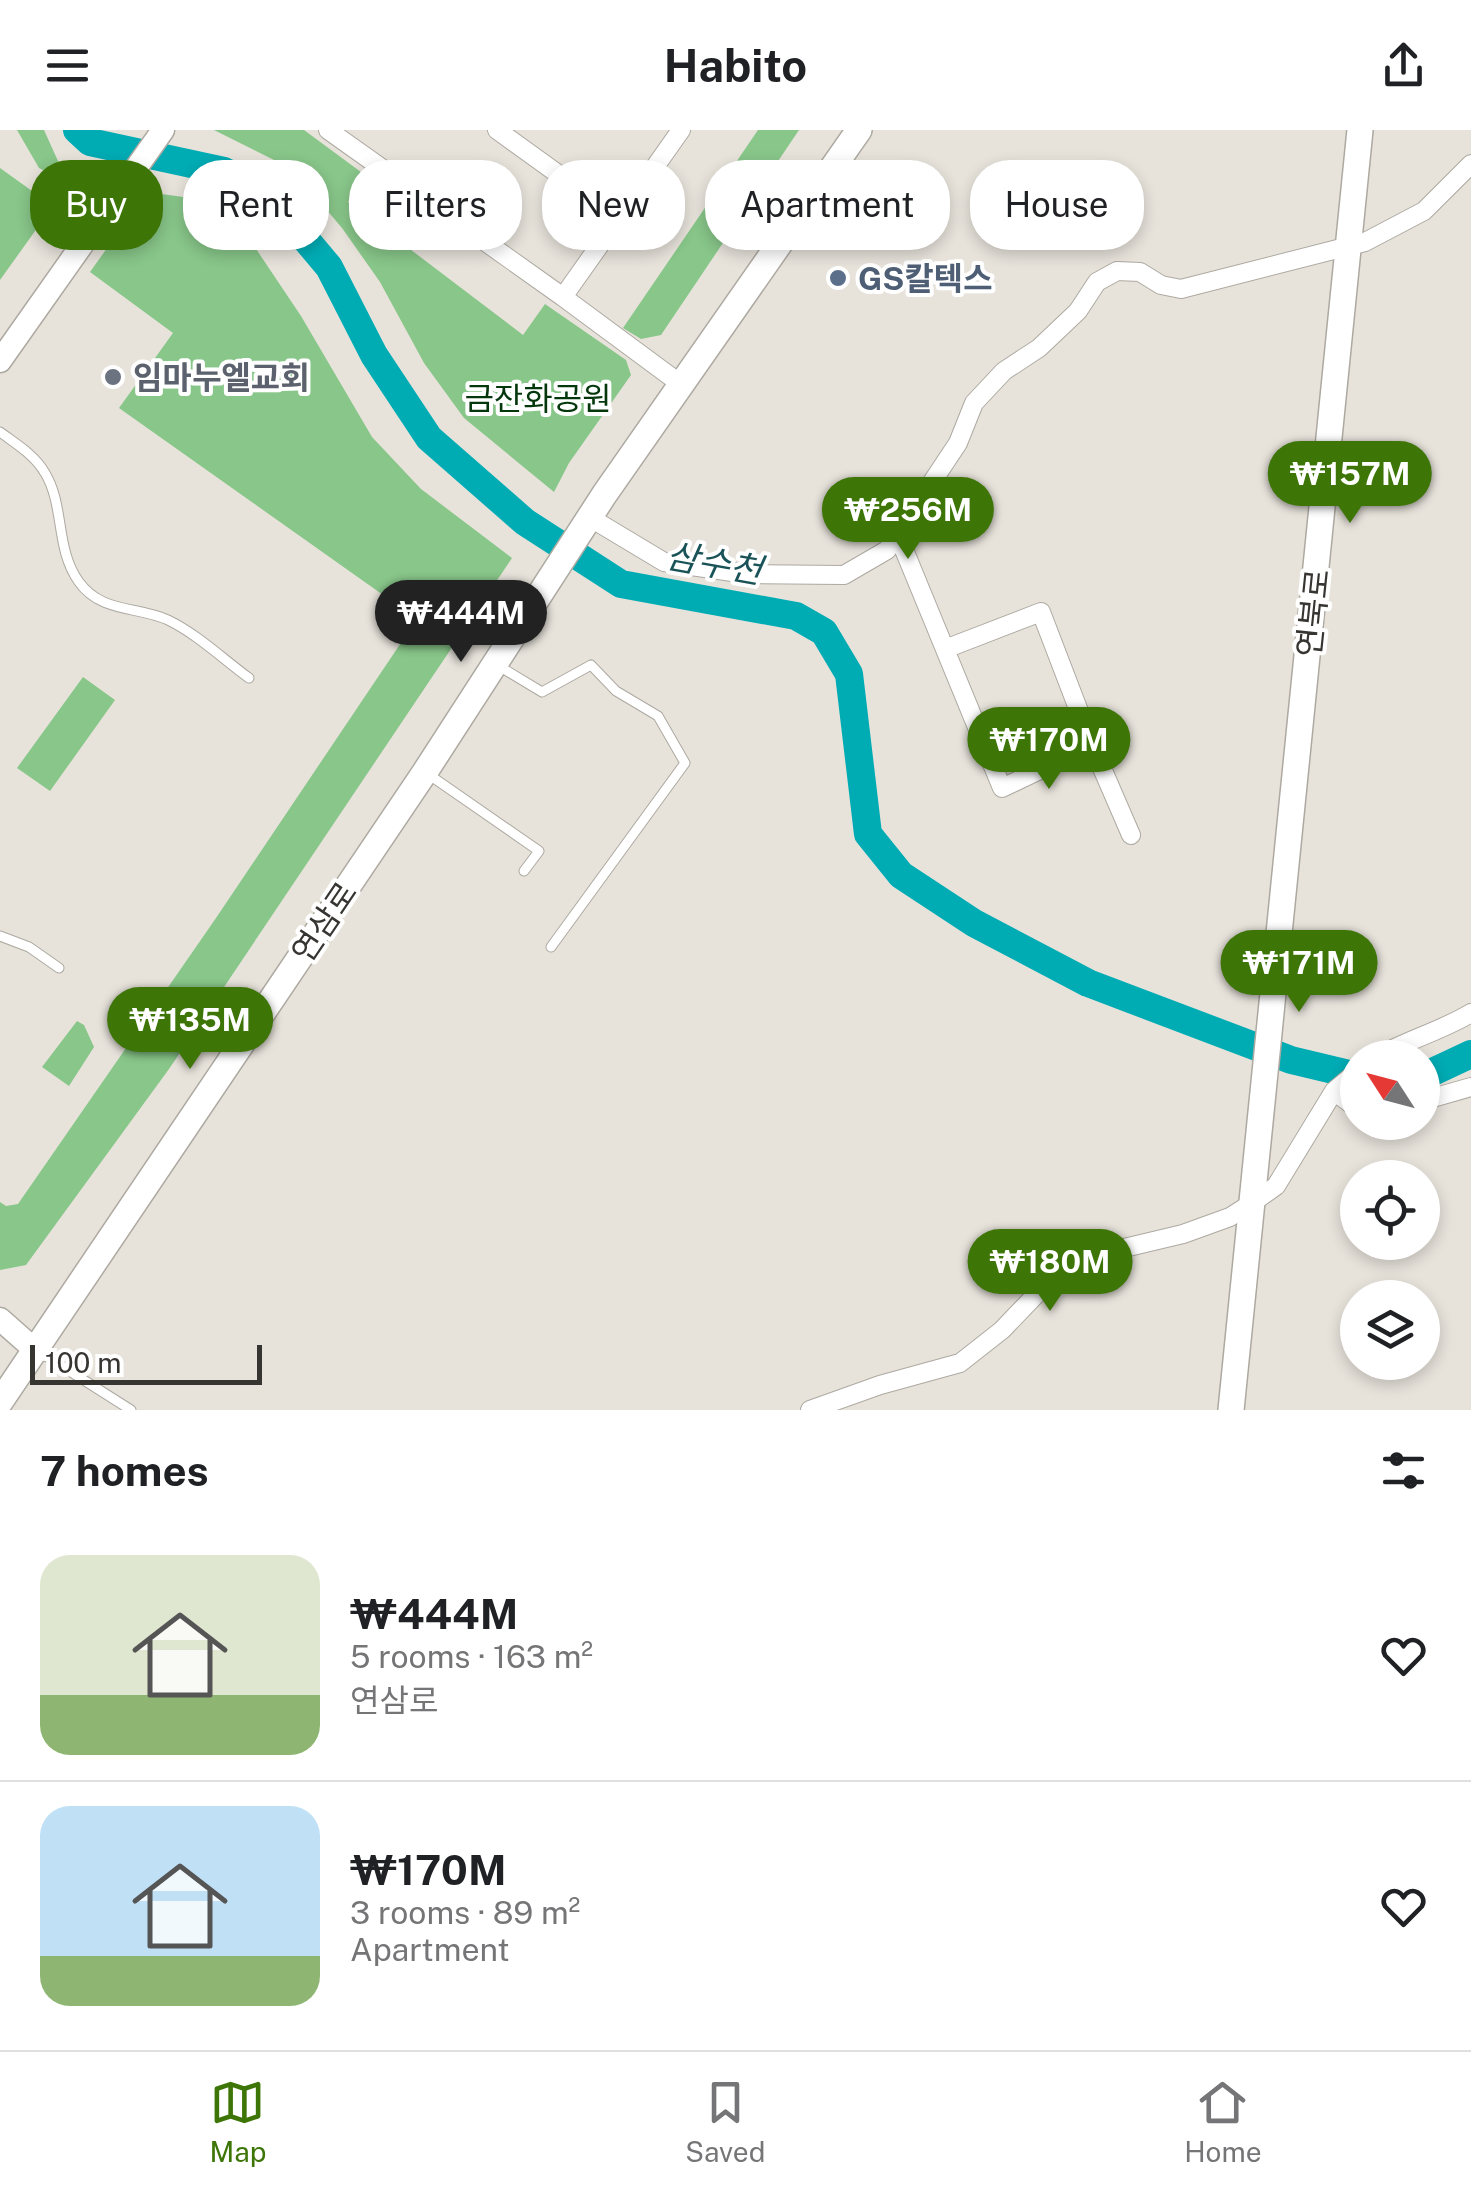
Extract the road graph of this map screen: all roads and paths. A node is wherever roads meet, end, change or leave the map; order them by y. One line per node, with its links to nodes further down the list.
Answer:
1 (163, 130): 13 (street)
2 (328, 130): 12 (street)
3 (497, 130): 8 (street)
4 (859, 130): 14 (main road)
5 (1360, 130): 10 (main road, 연북로)
6 (675, 132): 7 (street)
7 (657, 160)
8 (542, 162)
9 (1471, 164): 10 (street)
10 (1348, 247): 17 (street); 35 (main road, 연북로)
11 (597, 250): 12 (street)
12 (563, 296): 14 (street)
13 (0, 361)
14 (682, 385): 16 (main road)
15 (0, 432): 20 (lane)
16 (586, 522): 17 (street); 19 (main road, 연삼로)
17 (898, 535): 18 (street)
18 (945, 649): 21 (street); 21 (street)
19 (494, 664): 22 (main road, 연삼로); 26 (lane)
20 (249, 678)
21 (1092, 745): 23 (street)
22 (425, 772): 24 (lane); 37 (main road, 연삼로)
23 (1131, 835)
24 (524, 871)
25 (0, 936): 27 (lane)
26 (551, 947)
27 (60, 968)
28 (1471, 1013): 29 (street)
29 (1407, 1040)
30 (1340, 1086): 32 (street)
31 (1471, 1087): 34 (street)
32 (1334, 1091): 33 (street); 35 (street)
33 (1340, 1096)
34 (1440, 1096)
35 (1252, 1203): 40 (street); 41 (main road)
36 (0, 1319): 37 (street)
37 (35, 1350): 38 (main road, 연삼로); 39 (lane)
38 (0, 1402)
39 (131, 1410)
40 (810, 1410)
41 (1230, 1410)

